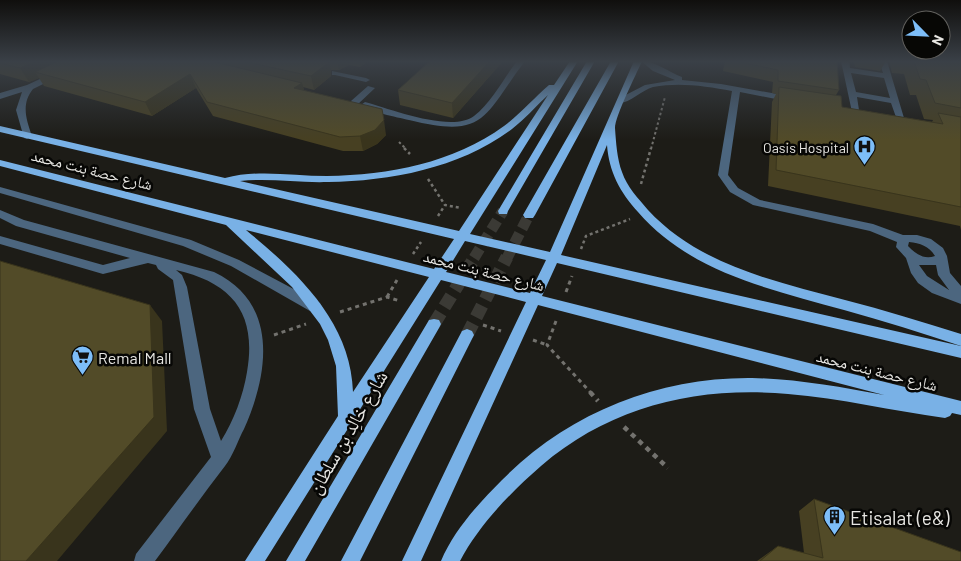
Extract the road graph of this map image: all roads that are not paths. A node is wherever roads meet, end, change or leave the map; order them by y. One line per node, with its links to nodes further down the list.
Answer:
1 (30, 87): 15 (lane); 23 (lane)
2 (365, 87): 3 (lane)
3 (501, 87)
4 (553, 87): 25 (main road)
5 (557, 87): 31 (main road)
6 (576, 87): 27 (main road)
7 (600, 87): 29 (main road)
8 (627, 87): 16 (main road)
9 (650, 87): 16 (lane)
10 (719, 87): 13 (lane)
11 (850, 87): 14 (lane)
12 (891, 87): 18 (lane)
13 (736, 90): 17 (lane); 33 (lane)
14 (851, 94): 18 (lane); 19 (lane)
15 (0, 96)
16 (621, 101): 21 (main road)
17 (800, 101)
18 (895, 101): 20 (lane)
19 (854, 110)
20 (900, 118)
21 (611, 124): 35 (main road); 45 (main road)
22 (0, 129): 23 (main road, شارع حصة بنت محمد)
23 (27, 136): 25 (main road, شارع حصة بنت محمد)
24 (0, 163): 30 (main road, شارع حصة بنت محمد)
25 (222, 181): 31 (main road, شارع حصة بنت محمد)
26 (0, 190): 42 (lane)
27 (503, 211)
28 (0, 214): 37 (lane)
29 (529, 215)
30 (229, 221): 38 (main road, شارع حصة بنت محمد); 42 (main road)
31 (462, 237): 35 (main road, شارع حصة بنت محمد); 38 (main road)
32 (0, 240): 37 (lane)
33 (903, 240): 34 (lane); 36 (lane)
34 (912, 257): 36 (lane); 40 (lane)
35 (554, 258): 41 (main road); 46 (main road, شارع حصة بنت محمد)
36 (940, 259): 39 (lane)
37 (153, 261): 50 (lane); 50 (lane)
38 (437, 275): 41 (main road, شارع حصة بنت محمد); 49 (main road)
39 (961, 295)
40 (961, 299)
41 (534, 300): 47 (main road, شارع حصة بنت محمد); 55 (main road)
42 (315, 308): 49 (main road)
43 (434, 324): 53 (main road, شارع خالِد بن سلطان)
44 (467, 335): 54 (main road)
45 (961, 340)
46 (961, 352)
47 (961, 408)
48 (961, 412): 56 (main road)
49 (346, 416): 52 (main road)
50 (220, 460): 51 (lane)
51 (143, 561)
52 (254, 561)
53 (295, 561)
54 (350, 561)
55 (411, 561)
56 (450, 561)

